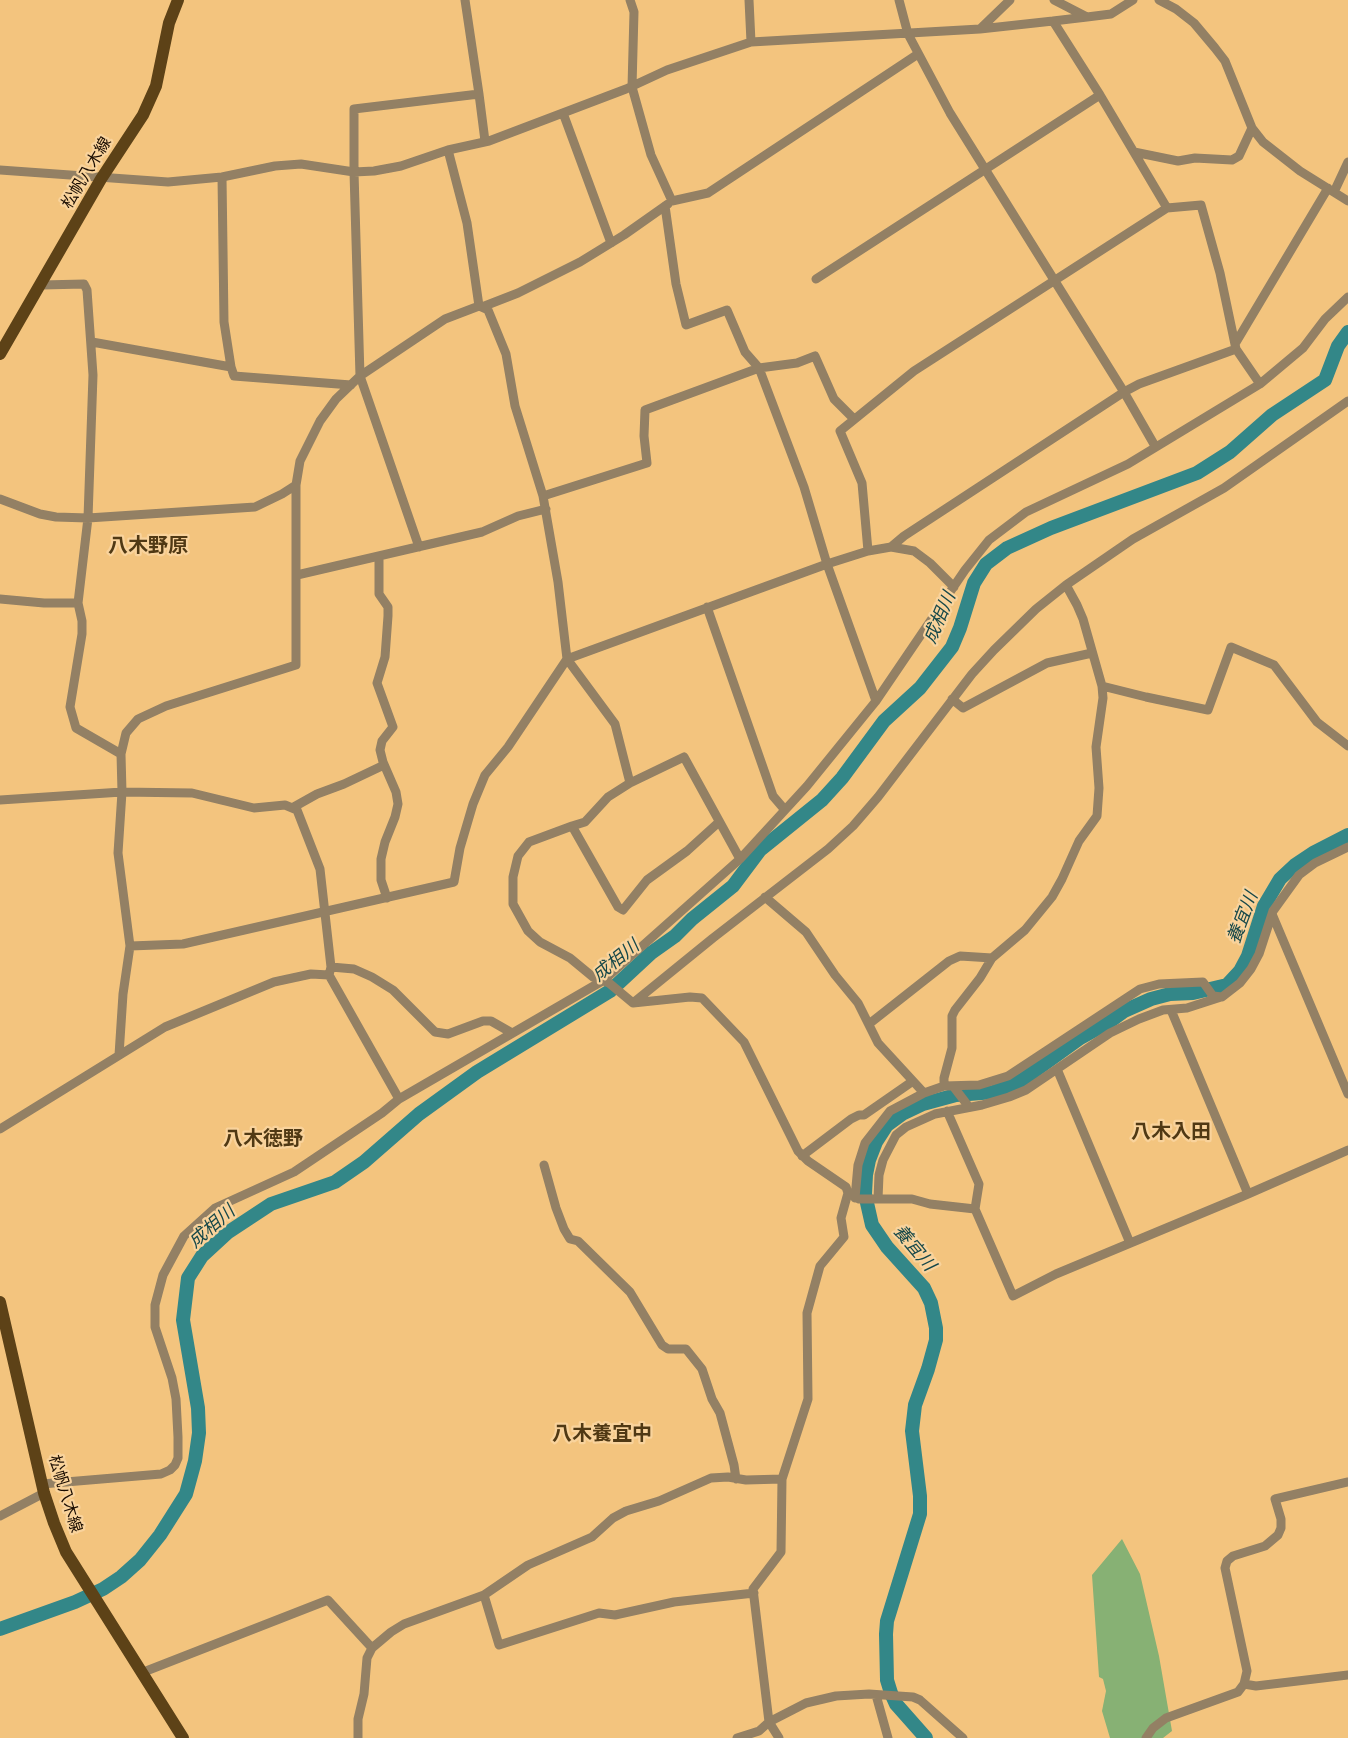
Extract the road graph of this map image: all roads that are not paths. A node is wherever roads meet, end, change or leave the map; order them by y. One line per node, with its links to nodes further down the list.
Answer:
1 (178, 0): 29 (main road, 松帆八木線)
2 (465, 0): 17 (street)
3 (630, 0): 16 (street)
4 (749, 0): 14 (street)
5 (899, 0): 13 (street)
6 (1010, 0): 12 (street)
7 (1054, 0): 10 (street)
8 (1134, 0): 10 (street)
9 (1159, 0): 20 (street)
10 (1087, 17): 11 (street)
11 (1053, 21): 12 (street); 18 (street)
12 (980, 29): 13 (street)
13 (909, 34): 14 (street); 15 (street)
14 (751, 42): 16 (street)
15 (918, 54): 25 (street); 32 (street)
16 (632, 87): 19 (street); 32 (street)
17 (479, 94): 21 (street); 27 (street)
18 (1100, 95): 23 (street); 25 (street)
19 (563, 113): 21 (street); 34 (street)
20 (1252, 128): 23 (street); 30 (street)
21 (485, 141): 22 (street)
22 (448, 150): 27 (street); 39 (street)
23 (1134, 152): 33 (street)
24 (1348, 162): 30 (street)
25 (985, 169): 35 (street); 36 (street)
26 (0, 171): 29 (street)
27 (354, 172): 28 (street); 45 (street)
28 (222, 177): 29 (street); 43 (street)
29 (101, 179): 37 (main road, 松帆八木線)
30 (1331, 190): 31 (street); 41 (street)
31 (1348, 201)
32 (668, 204): 34 (street); 44 (street)
33 (1167, 208): 36 (street); 41 (street)
34 (610, 243): 39 (street)
35 (816, 279)
36 (1054, 280): 48 (street); 50 (street)
37 (42, 285): 40 (street); 42 (main road, 松帆八木線)
38 (1348, 297): 46 (street)
39 (481, 307): 45 (street); 53 (street)
40 (92, 342): 43 (street); 56 (street)
41 (1235, 347): 46 (street); 48 (street)
42 (0, 354)
43 (231, 367): 47 (street)
44 (759, 368): 50 (street); 53 (street); 61 (street)
45 (360, 376): 47 (street); 57 (street)
46 (1260, 384): 51 (street)
47 (351, 385): 52 (street)
48 (1124, 392): 51 (street); 58 (street)
49 (1348, 401): 63 (street)
50 (854, 419): 59 (street)
51 (1155, 446): 64 (street)
52 (296, 485): 56 (street); 62 (street)
53 (543, 496): 55 (street)
54 (0, 499): 56 (street)
55 (546, 509): 57 (street); 69 (street)
56 (88, 518): 66 (street)
57 (419, 547): 60 (street)
58 (891, 547): 59 (street); 64 (street)
59 (868, 551): 61 (street)
60 (379, 557): 62 (street); 75 (street)
61 (827, 564): 67 (street); 72 (street)
62 (297, 575): 74 (street)
63 (1066, 585): 68 (street); 71 (street)
64 (954, 587): 72 (street)
65 (0, 599): 66 (street)
66 (78, 603): 74 (street)
67 (707, 607): 69 (street); 80 (street)
68 (1092, 653): 70 (street); 71 (street)
69 (567, 659): 76 (street); 86 (street)
70 (1102, 686): 73 (street); 90 (street)
71 (952, 699): 85 (street)
72 (876, 701): 80 (street)
73 (1348, 746)
74 (121, 754): 77 (street)
75 (384, 765): 79 (street); 86 (street)
76 (630, 783): 81 (street); 82 (street)
77 (122, 792): 78 (street); 79 (street); 89 (street)
78 (0, 800)
79 (292, 808): 87 (street)
80 (785, 810): 84 (street)
81 (719, 822): 82 (street); 84 (street)
82 (572, 826): 92 (street)
83 (1348, 847): 88 (street)
84 (740, 859): 92 (street)
85 (765, 897): 94 (street); 96 (street)
86 (387, 898): 87 (street)
87 (325, 913): 89 (street); 91 (street)
88 (1272, 914): 93 (street); 103 (street)
89 (130, 946): 98 (street)
90 (992, 958): 96 (street); 101 (street)
91 (330, 971): 97 (street); 98 (street); 104 (street)
92 (606, 981): 94 (street); 97 (street)
93 (1217, 996): 95 (street); 101 (street)
94 (630, 1001): 109 (street)
95 (1171, 1010): 99 (street); 111 (street)
96 (869, 1024): 100 (street)
97 (512, 1033): 104 (street)
98 (118, 1055): 107 (street)
99 (1057, 1069): 105 (street); 115 (street)
100 (913, 1081): 102 (street); 109 (street)
101 (951, 1087): 102 (street); 105 (street)
102 (924, 1093): 112 (street)
103 (1348, 1094)
104 (399, 1099): 120 (street)
105 (969, 1107): 106 (street)
106 (947, 1111): 113 (street); 114 (street)
107 (0, 1129)
108 (1348, 1150): 111 (street)
109 (802, 1156): 112 (street)
110 (544, 1165): 117 (street)
111 (1248, 1194): 115 (street)
112 (854, 1196): 113 (street); 118 (street)
113 (878, 1199): 114 (street)
114 (975, 1209): 115 (street)
115 (1130, 1243)
116 (0, 1302): 120 (main road, 松帆八木線)
117 (736, 1479): 118 (street); 123 (street)
118 (782, 1479): 122 (street)
119 (1348, 1482): 127 (street)
120 (43, 1488): 121 (street); 125 (main road, 松帆八木線)
121 (0, 1516)
122 (754, 1593): 123 (street); 129 (street)
123 (484, 1595): 124 (street)
124 (372, 1647): 125 (street); 131 (street)
125 (141, 1673): 130 (main road, 松帆八木線)
126 (1348, 1675): 127 (street)
127 (1244, 1684): 136 (street)
128 (876, 1695): 129 (street); 134 (street); 135 (street)
129 (769, 1722): 132 (street); 133 (street)
130 (183, 1738)
131 (358, 1738)
132 (737, 1738)
133 (779, 1738)
134 (888, 1738)
135 (963, 1738)
136 (1146, 1738)

